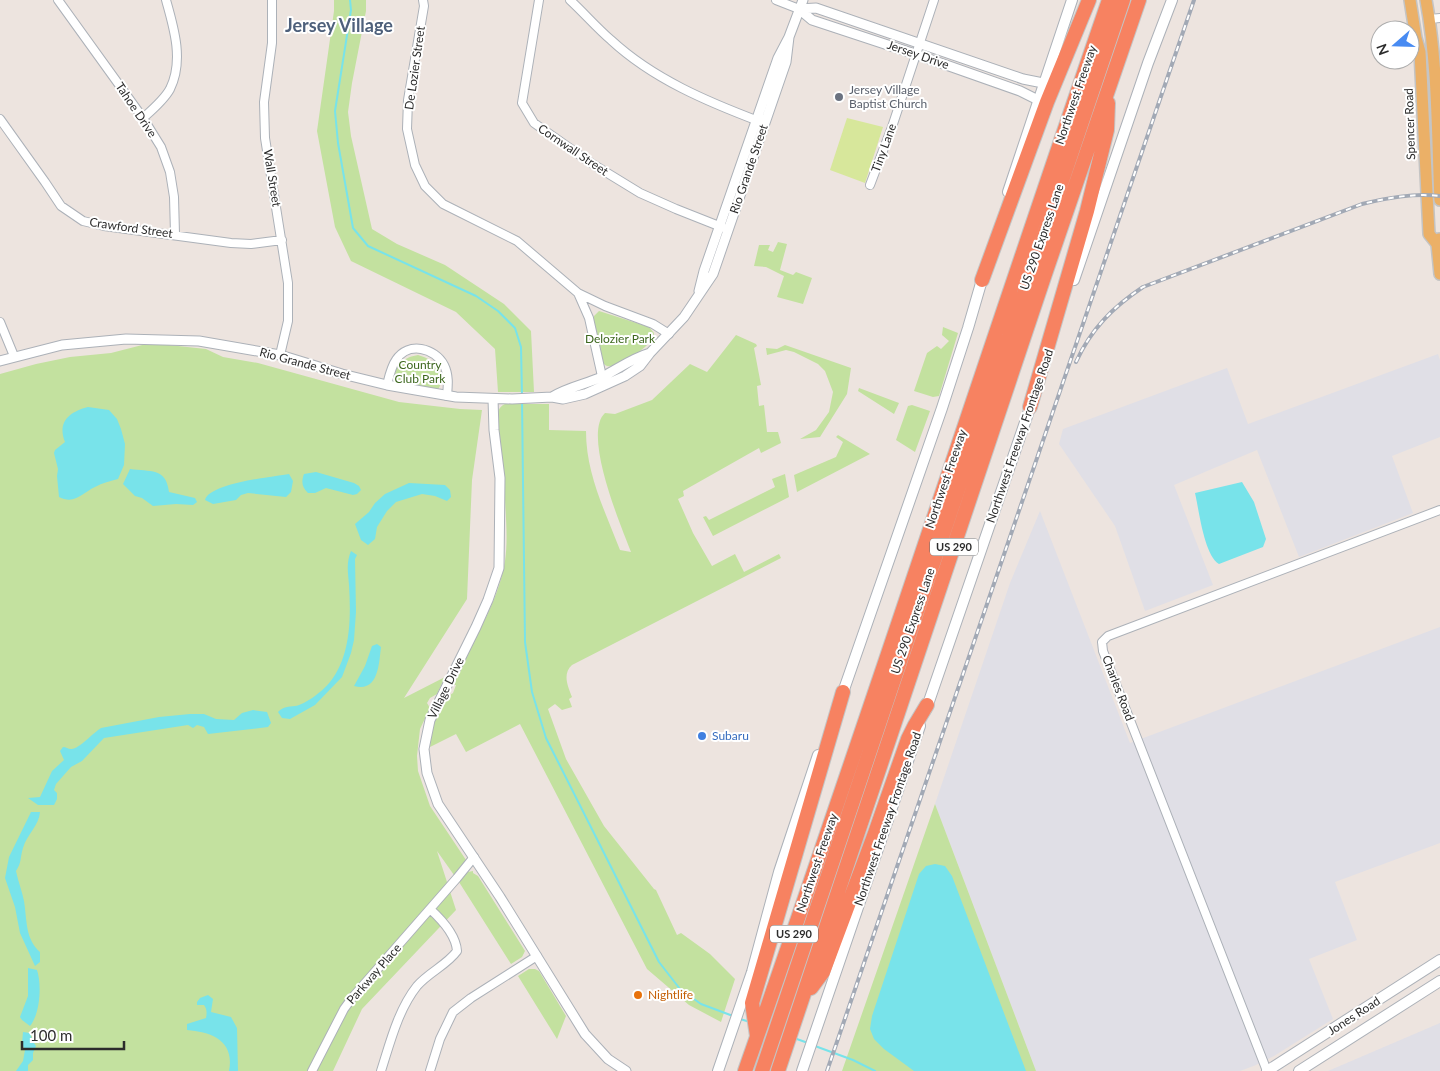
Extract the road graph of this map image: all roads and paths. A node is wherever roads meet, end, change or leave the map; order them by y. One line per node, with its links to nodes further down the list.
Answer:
1 (58, 0): 27 (street, Tahoe Drive)
2 (166, 0): 27 (street)
3 (272, 0): 34 (street, Wall Street)
4 (423, 0): 38 (street, De Lozier Street)
5 (539, 0): 32 (street, Cornwall Street)
6 (570, 0): 29 (street)
7 (776, 0): 18 (street, Jersey Drive)
8 (934, 0): 21 (street, Tiny Lane)
9 (1072, 0): 24 (main road)
10 (1090, 0): 37 (highway)
11 (1109, 0): 58 (highway, Northwest Freeway / US 290)
12 (1123, 0): 66 (highway, US 290 Express Lane)
13 (1139, 0): 25 (highway, US 290)
14 (1172, 0): 48 (main road, Northwest Freeway Frontage Road)
15 (1410, 0): 20 (main road, Spencer Road)
16 (1419, 0): 19 (main road)
17 (1426, 0): 19 (main road)
18 (801, 4): 21 (street, Jersey Drive); 23 (street, Jersey Drive); 29 (street, Rio Grande Street)
19 (1435, 19): 22 (main road); 31 (main road)
20 (1413, 20)
21 (918, 44): 23 (street, Tiny Lane); 24 (street, Jersey Drive)
22 (1420, 52): 35 (main road, Spencer Road)
23 (915, 54): 26 (street, Jersey Drive); 30 (street, Tiny Lane)
24 (1043, 83): 26 (main road)
25 (1108, 90): 48 (highway); 57 (highway, US 290)
26 (1038, 100): 37 (main road)
27 (143, 118): 33 (street, Tahoe Drive)
28 (0, 119): 33 (street, Crawford Street)
29 (761, 122): 32 (street, Rio Grande Street)
30 (870, 185)
31 (1440, 200)
32 (724, 228): 40 (street, Rio Grande Street)
33 (175, 234): 34 (street, Crawford Street)
34 (282, 240): 41 (street, Wall Street)
35 (1439, 241): 36 (main road, Spencer Road)
36 (1440, 274)
37 (982, 280): 50 (main road)
38 (578, 293): 40 (street, De Lozier Street); 44 (street, De Lozier Street)
39 (0, 322): 42 (street)
40 (669, 334): 44 (street, Rio Grande Street)
41 (280, 355): 42 (street, Rio Grande Street); 45 (street, Rio Grande Street)
42 (14, 356): 43 (street, Rio Grande Street)
43 (0, 361)
44 (604, 381): 47 (street, Rio Grande Street)
45 (387, 385): 46 (street, Rio Grande Street); 46 (street)
46 (447, 396): 47 (street, Rio Grande Street)
47 (493, 399): 52 (street, Village Drive)
48 (1030, 407): 51 (main road, Northwest Freeway Frontage Road)
49 (1440, 510): 68 (street, Charles Road)
50 (843, 692): 58 (highway); 64 (main road)
51 (927, 705): 57 (highway); 59 (main road, Northwest Freeway Frontage Road)
52 (474, 856): 53 (street, Parkway Place); 54 (street, Village Drive)
53 (430, 909): 60 (street, Parkway Place); 61 (street)
54 (537, 956): 62 (street); 63 (street, Village Drive)
55 (1440, 960): 68 (main road, Jones Road)
56 (1440, 981): 69 (main road, Jones Road)
57 (801, 1004): 67 (highway, US 290)
58 (756, 1041): 65 (highway, Northwest Freeway / US 290)
59 (804, 1066)
60 (312, 1071)
61 (380, 1071)
62 (430, 1071)
63 (626, 1071)
64 (718, 1071)
65 (745, 1071)
66 (762, 1071)
67 (778, 1071)
68 (1267, 1071)
69 (1299, 1071)

